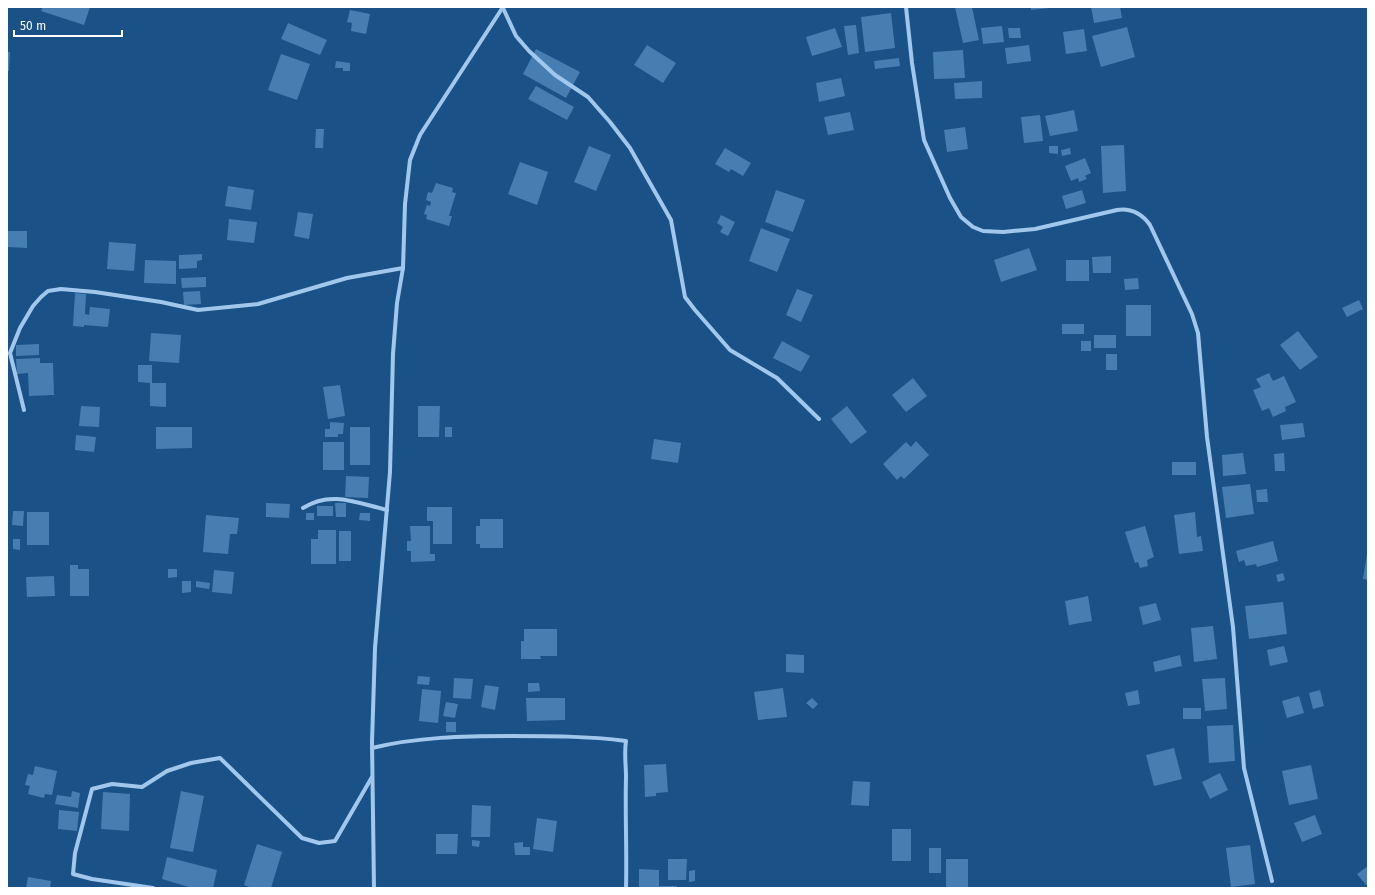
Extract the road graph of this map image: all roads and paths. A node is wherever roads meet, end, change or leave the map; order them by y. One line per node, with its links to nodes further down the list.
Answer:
1 (906, 7): 10 (street)
2 (503, 8): 3 (street); 5 (street)
3 (403, 268): 4 (street); 7 (street)
4 (24, 410)
5 (819, 420)
6 (302, 508): 7 (street)
7 (387, 510): 8 (street)
8 (372, 748): 9 (street); 13 (street)
9 (373, 776): 11 (street); 12 (street)
10 (1272, 881)
11 (153, 888)
12 (374, 888)
13 (626, 888)

